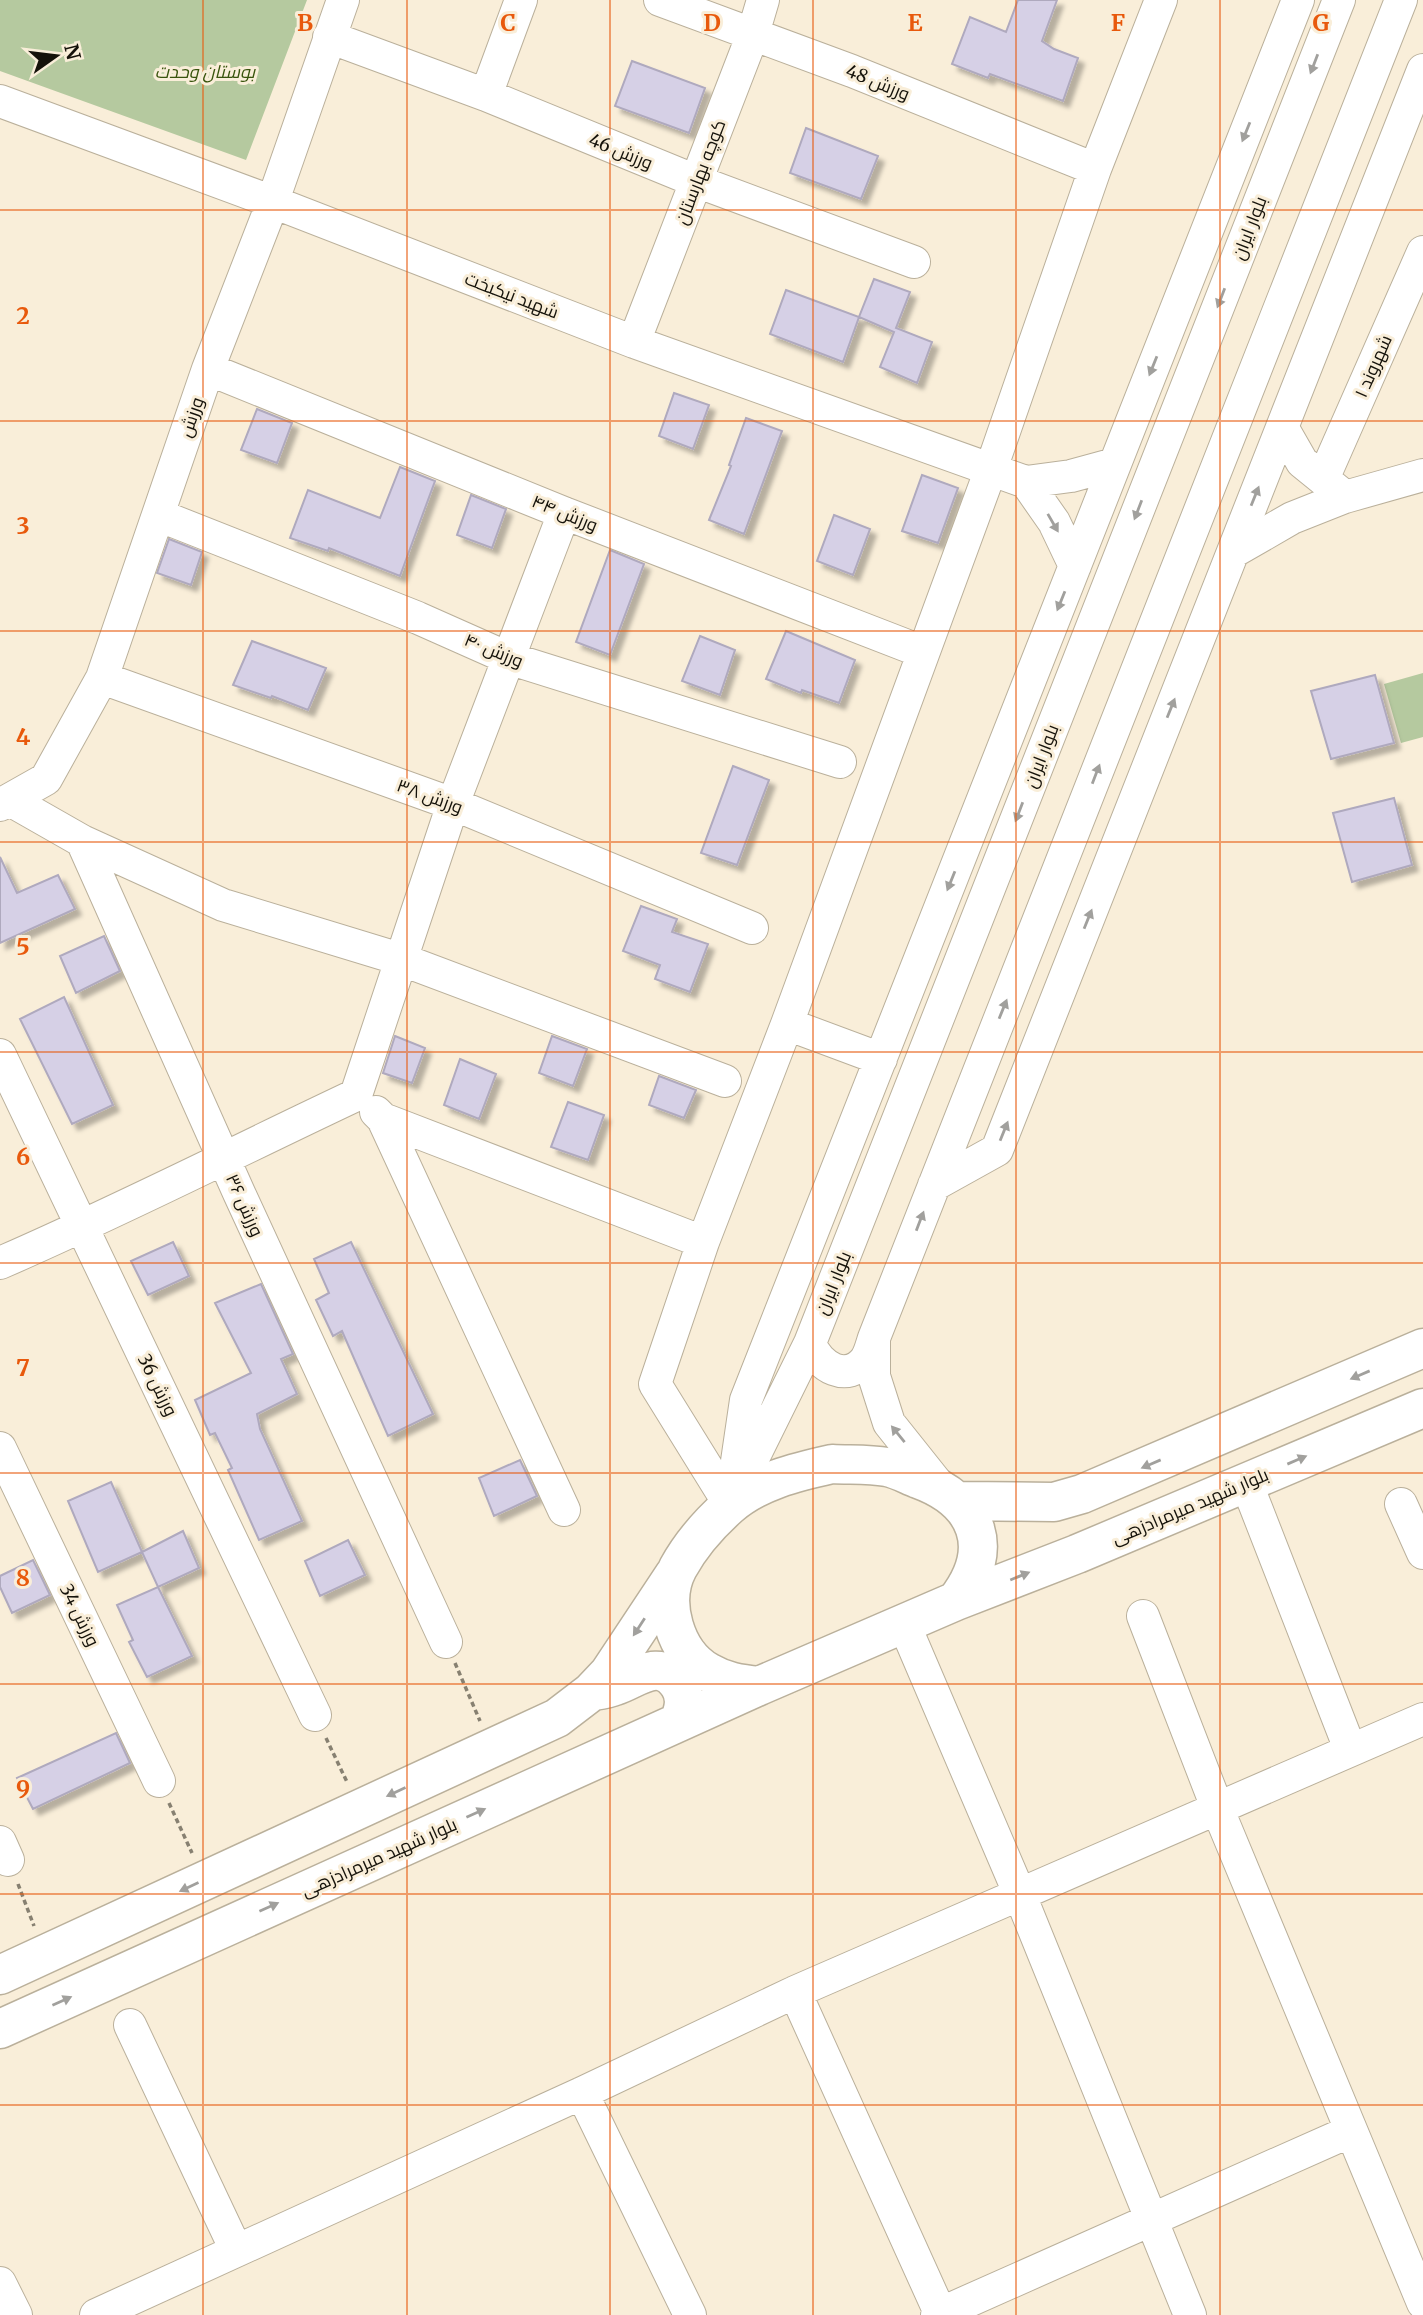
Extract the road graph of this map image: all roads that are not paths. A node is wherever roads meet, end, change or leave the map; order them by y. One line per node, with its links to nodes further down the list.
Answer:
1 (344, 0): 10 (street, ورزش)
2 (522, 0): 12 (street)
3 (660, 0): 9 (street, ورزش 48)
4 (763, 0): 9 (street, کوچه بهارستان)
5 (1161, 0): 14 (street)
6 (1298, 0): 24 (street, one-way to 24)
7 (1339, 0): 54 (street, بلوار ایران, one-way to 54)
8 (1401, 0): 16 (street)
9 (753, 34): 14 (street, ورزش 48); 15 (street, کوچه بهارستان)
10 (329, 37): 12 (street, ورزش 46); 17 (street, ورزش)
11 (1423, 70): 18 (street)
12 (486, 95): 15 (street, ورزش 46)
13 (0, 101): 17 (street, شهید نیکبخت)
14 (1095, 169): 25 (street)
15 (696, 181): 20 (street, ورزش 46); 21 (street, کوچه بهارستان)
16 (1323, 197): 18 (street); 49 (street, one-way to 16)
17 (272, 202): 21 (street, شهید نیکبخت); 22 (street, ورزش)
18 (1366, 214): 23 (street)
19 (1423, 252): 28 (street, شهروند ۱)
20 (914, 262)
21 (634, 342): 25 (street, شهید نیکبخت)
22 (208, 369): 29 (street, ورزش ۴۴); 30 (street, ورزش)
23 (1282, 427): 28 (street); 31 (street, one-way to 23)
24 (1115, 464): 27 (street); 32 (street)
25 (990, 469): 27 (street, شهید نیکبخت); 33 (street)
26 (1423, 475): 28 (street)
27 (1026, 482): 32 (street, one-way to 32)
28 (1334, 488): 31 (street)
29 (564, 513): 33 (street, ورزش ۴۴); 34 (street)
30 (158, 514): 34 (street, ورزش ۴۰); 35 (street, ورزش)
31 (1233, 552): 49 (street, one-way to 31)
32 (1074, 566): 44 (street, one-way to 44)
33 (923, 652): 42 (street)
34 (508, 658): 36 (street, ورزش ۴۰); 38 (street)
35 (102, 678): 37 (street, ورزش); 38 (street, ورزش ۳۸)
36 (840, 762)
37 (5, 802): 39 (street)
38 (453, 804): 40 (street, ورزش ۳۸); 41 (street)
39 (82, 841): 41 (street); 48 (street, ورزش ۳۶)
40 (752, 928)
41 (400, 959): 45 (street); 46 (street)
42 (787, 1024): 44 (street); 51 (street)
43 (0, 1055): 50 (street, ورزش 36)
44 (881, 1059): 61 (street)
45 (725, 1081)
46 (356, 1095): 47 (street); 48 (street)
47 (383, 1119): 51 (street); 62 (street)
48 (223, 1157): 50 (street); 68 (street, ورزش ۳۶)
49 (934, 1185): 53 (street, one-way to 49)
50 (82, 1227): 52 (street); 71 (street, ورزش 36)
51 (703, 1242): 61 (street)
52 (0, 1263)
53 (874, 1338): 54 (street); 59 (street, one-way to 53)
54 (810, 1343): 61 (street, بلوار ایران)
55 (1423, 1348): 59 (main road, one-way to 59)
56 (1423, 1408): 58 (main road, بلوار شهید میرمرادزهی, one-way to 56)
57 (0, 1448): 75 (street, ورزش 34)
58 (1246, 1482): 65 (main road, بلوار شهید میرمرادزهی, one-way to 58); 74 (street)
59 (949, 1494): 61 (main road); 65 (main road)
60 (1401, 1503): 63 (street)
61 (730, 1505): 64 (main road)
62 (564, 1510)
63 (1423, 1553)
64 (677, 1570): 69 (main road); 70 (main road, one-way to 70)
65 (956, 1601): 67 (main road, بلوار شهید میرمرادزهی)
66 (1143, 1616): 76 (street)
67 (904, 1623): 69 (main road, بلوار شهید میرمرادزهی); 77 (street)
68 (446, 1642)
69 (759, 1686): 73 (main road, بلوار شهید میرمرادزهی)
70 (591, 1692): 73 (main road); 78 (main road, one-way to 78)
71 (315, 1715)
72 (1423, 1719): 74 (street)
73 (679, 1722): 81 (main road, بلوار شهید میرمرادزهی, one-way to 73)
74 (1350, 1749): 76 (street)
75 (159, 1781)
76 (1218, 1810): 77 (street); 83 (street)
77 (1020, 1895): 79 (street); 84 (street)
78 (0, 1975)
79 (795, 1992): 82 (street); 91 (street)
80 (130, 2025): 85 (street)
81 (0, 2029)
82 (582, 2093): 85 (street); 90 (street)
83 (1351, 2131): 84 (street); 87 (street)
84 (1151, 2220): 91 (street); 92 (street)
85 (236, 2250): 89 (street)
86 (0, 2283): 88 (street)
87 (1423, 2304): 93 (street)
88 (16, 2315)
89 (96, 2315)
90 (690, 2315)
91 (939, 2315)
92 (1190, 2315)
93 (1401, 2315)

